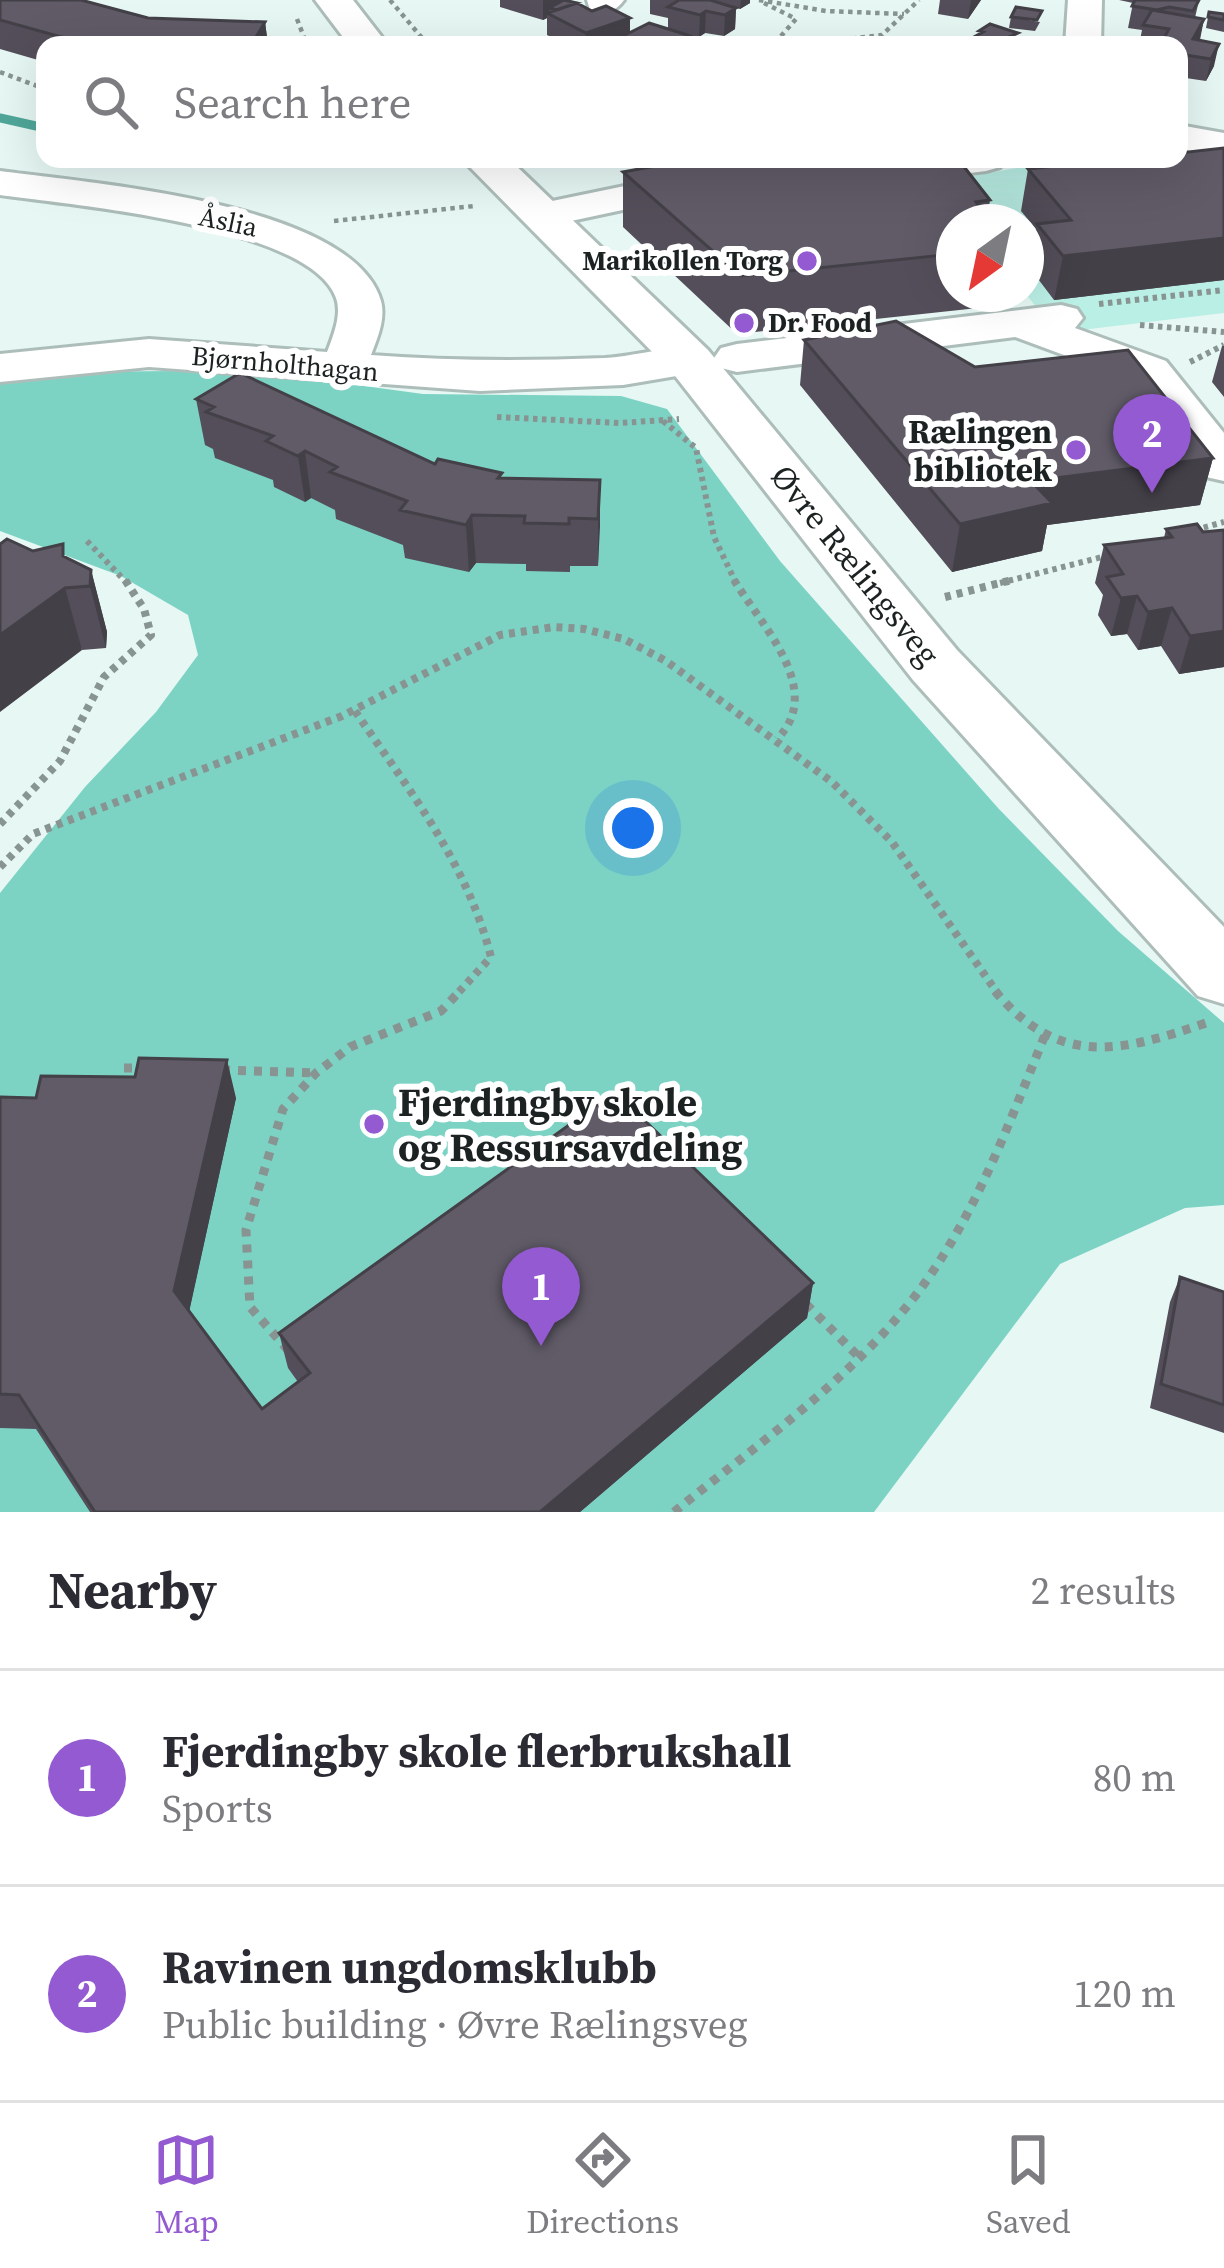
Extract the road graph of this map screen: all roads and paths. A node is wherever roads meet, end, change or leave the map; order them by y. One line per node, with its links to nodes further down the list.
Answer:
1 (334, 0): 7 (main road)
2 (390, 0): 8 (path)
3 (758, 0): 6 (path); 9 (path)
4 (919, 0): 6 (path)
5 (1085, 0): 11 (street)
6 (904, 14): 10 (path)
7 (362, 36)
8 (420, 36)
9 (780, 36)
10 (874, 36)
11 (1083, 36)
12 (0, 72): 13 (path)
13 (36, 86)
14 (1188, 139): 15 (street)
15 (1224, 145)
16 (939, 168): 17 (street); 21 (street)
17 (838, 174)
18 (743, 179): 22 (street)
19 (486, 182): 22 (main road, Øvre Rælingsveg); 23 (path)
20 (0, 183): 23 (street, Åslia)
21 (964, 204)
22 (543, 214): 29 (main road, Øvre Rælingsveg)
23 (284, 234): 33 (street, Åslia)
24 (1224, 290): 25 (path)
25 (1044, 309)
26 (1028, 312): 28 (street, Bjørnholthagan)
27 (1043, 312): 32 (street)
28 (880, 340): 29 (street, Bjørnholthagan); 31 (street)
29 (697, 351): 35 (street, Bjørnholthagan); 50 (main road, Øvre Rælingsveg)
30 (3, 370): 33 (street, Bjørnholthagan)
31 (936, 376)
32 (1156, 379): 34 (street); 38 (street)
33 (335, 386): 35 (street, Bjørnholthagan)
34 (1064, 389)
35 (561, 391): 37 (path)
36 (662, 420): 47 (path)
37 (564, 421)
38 (1224, 466)
39 (1224, 522): 40 (path)
40 (1183, 534)
41 (87, 541): 48 (path)
42 (1121, 552): 44 (path)
43 (929, 581): 44 (path)
44 (944, 597): 45 (path)
45 (960, 614)
46 (355, 711): 47 (path); 49 (path); 56 (path)
47 (777, 739): 52 (path)
48 (0, 824)
49 (0, 867)
50 (1224, 975)
51 (1224, 1016): 52 (path)
52 (1045, 1035): 58 (path)
53 (124, 1068): 54 (path)
54 (172, 1069)
55 (220, 1070): 56 (path)
56 (316, 1073): 59 (path)
57 (797, 1295): 58 (path)
58 (857, 1355): 60 (path)
59 (307, 1360)
60 (674, 1512)

